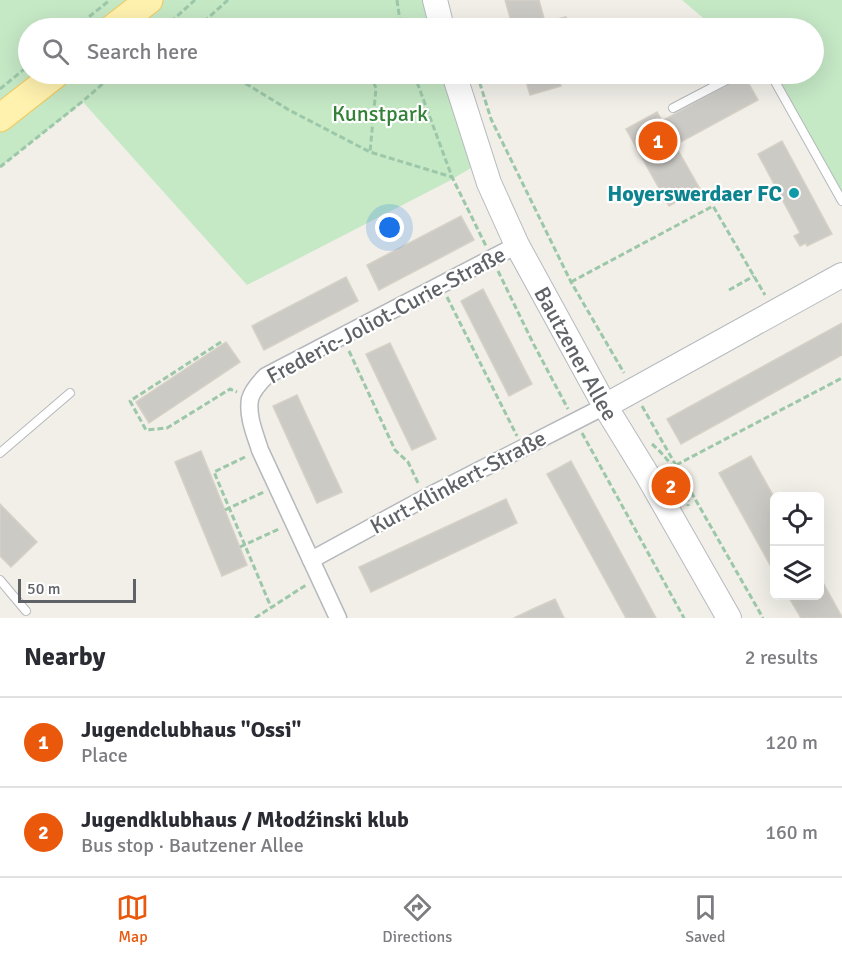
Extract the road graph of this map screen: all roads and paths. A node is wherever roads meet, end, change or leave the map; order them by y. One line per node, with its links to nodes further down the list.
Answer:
1 (110, 0): 7 (path)
2 (149, 0): 8 (main road)
3 (195, 0): 9 (path)
4 (228, 0): 10 (path)
5 (397, 0): 11 (path)
6 (435, 0): 12 (street)
7 (88, 18)
8 (126, 18)
9 (175, 18)
10 (208, 18)
11 (400, 18)
12 (440, 18)
13 (18, 74): 23 (path)
14 (43, 84): 25 (main road)
15 (103, 84): 27 (path)
16 (251, 84): 26 (path)
17 (374, 84): 26 (path)
18 (418, 84): 28 (path)
19 (457, 84): 30 (street, Bautzener Allee)
20 (480, 84): 34 (path)
21 (719, 84): 24 (lane)
22 (776, 84): 29 (lane)
23 (0, 89)
24 (673, 108)
25 (0, 118)
26 (370, 152): 28 (path)
27 (0, 167)
28 (452, 177): 31 (path)
29 (842, 201)
30 (517, 245): 31 (street, Frederic-Joliot-Curie-Straße); 44 (street, Bautzener Allee)
31 (492, 258): 35 (street, Frederic-Joliot-Curie-Straße); 45 (path)
32 (842, 275): 41 (street)
33 (754, 276): 34 (path); 36 (path); 37 (path)
34 (570, 282): 41 (path)
35 (441, 284): 38 (street, Frederic-Joliot-Curie-Straße); 46 (path)
36 (729, 290)
37 (768, 302)
38 (341, 336): 43 (street, Frederic-Joliot-Curie-Straße); 51 (path)
39 (220, 342): 43 (path)
40 (842, 378): 49 (path)
41 (634, 390): 44 (street); 49 (path)
42 (70, 393): 48 (lane)
43 (250, 397): 47 (street, Frederic-Joliot-Curie-Straße)
44 (605, 406): 45 (street, Kurt-Klinkert-Straße); 65 (street, Bautzener Allee)
45 (575, 421): 46 (street, Kurt-Klinkert-Straße); 64 (path)
46 (523, 447): 51 (street, Kurt-Klinkert-Straße)
47 (260, 450): 50 (street, Frederic-Joliot-Curie-Straße); 52 (path)
48 (0, 453)
49 (676, 465): 66 (path)
50 (277, 487): 52 (path); 54 (street, Frederic-Joliot-Curie-Straße)
51 (425, 498): 57 (street, Kurt-Klinkert-Straße)
52 (230, 508): 53 (path); 55 (path)
53 (225, 510)
54 (294, 523): 55 (path); 57 (street, Frederic-Joliot-Curie-Straße)
55 (245, 544): 56 (path); 60 (path)
56 (240, 547)
57 (311, 560): 58 (street, Frederic-Joliot-Curie-Straße)
58 (319, 577): 60 (path); 63 (street, Frederic-Joliot-Curie-Straße)
59 (0, 580): 61 (lane)
60 (271, 607): 62 (path)
61 (26, 611)
62 (255, 618)
63 (338, 618)
64 (684, 618)
65 (729, 618)
66 (763, 618)

